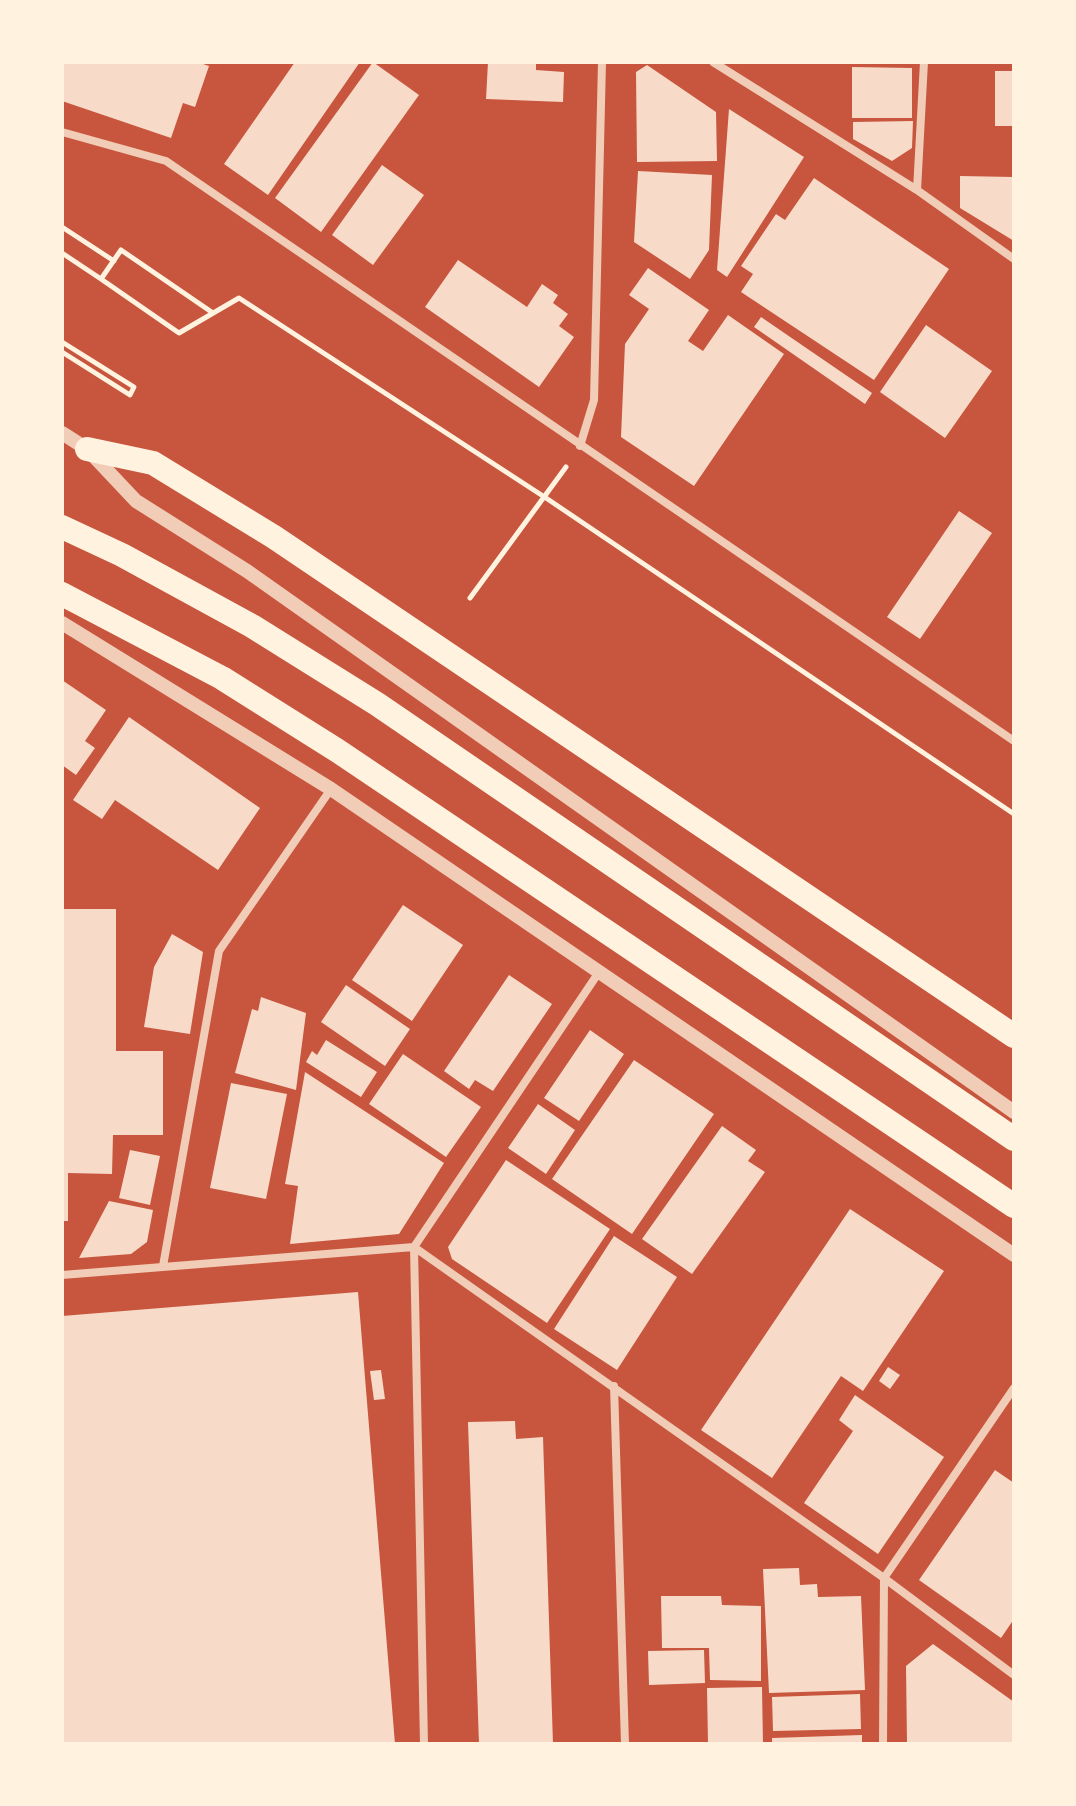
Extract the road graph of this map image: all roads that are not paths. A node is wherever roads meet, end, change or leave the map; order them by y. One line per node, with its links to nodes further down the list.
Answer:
1 (602, 62): 8 (street)
2 (713, 62): 5 (street)
3 (924, 62): 5 (street)
4 (62, 132): 8 (street)
5 (917, 190): 6 (street)
6 (1014, 259)
7 (62, 433): 9 (street)
8 (580, 446): 13 (street)
9 (87, 449): 16 (highway); 17 (street)
10 (62, 527): 18 (highway)
11 (62, 594): 19 (highway)
12 (62, 623): 14 (street)
13 (1014, 741)
14 (331, 789): 15 (street); 22 (street)
15 (599, 972): 20 (street); 21 (street)
16 (1014, 1036)
17 (1014, 1112)
18 (1014, 1139)
19 (1014, 1206)
20 (414, 1247): 22 (street); 24 (street); 28 (street)
21 (1014, 1255)
22 (163, 1266): 23 (street)
23 (62, 1275)
24 (614, 1386): 26 (street); 29 (street)
25 (1014, 1388): 26 (street)
26 (884, 1578): 27 (street); 30 (street)
27 (1014, 1675)
28 (424, 1744)
29 (625, 1744)
30 (883, 1744)

